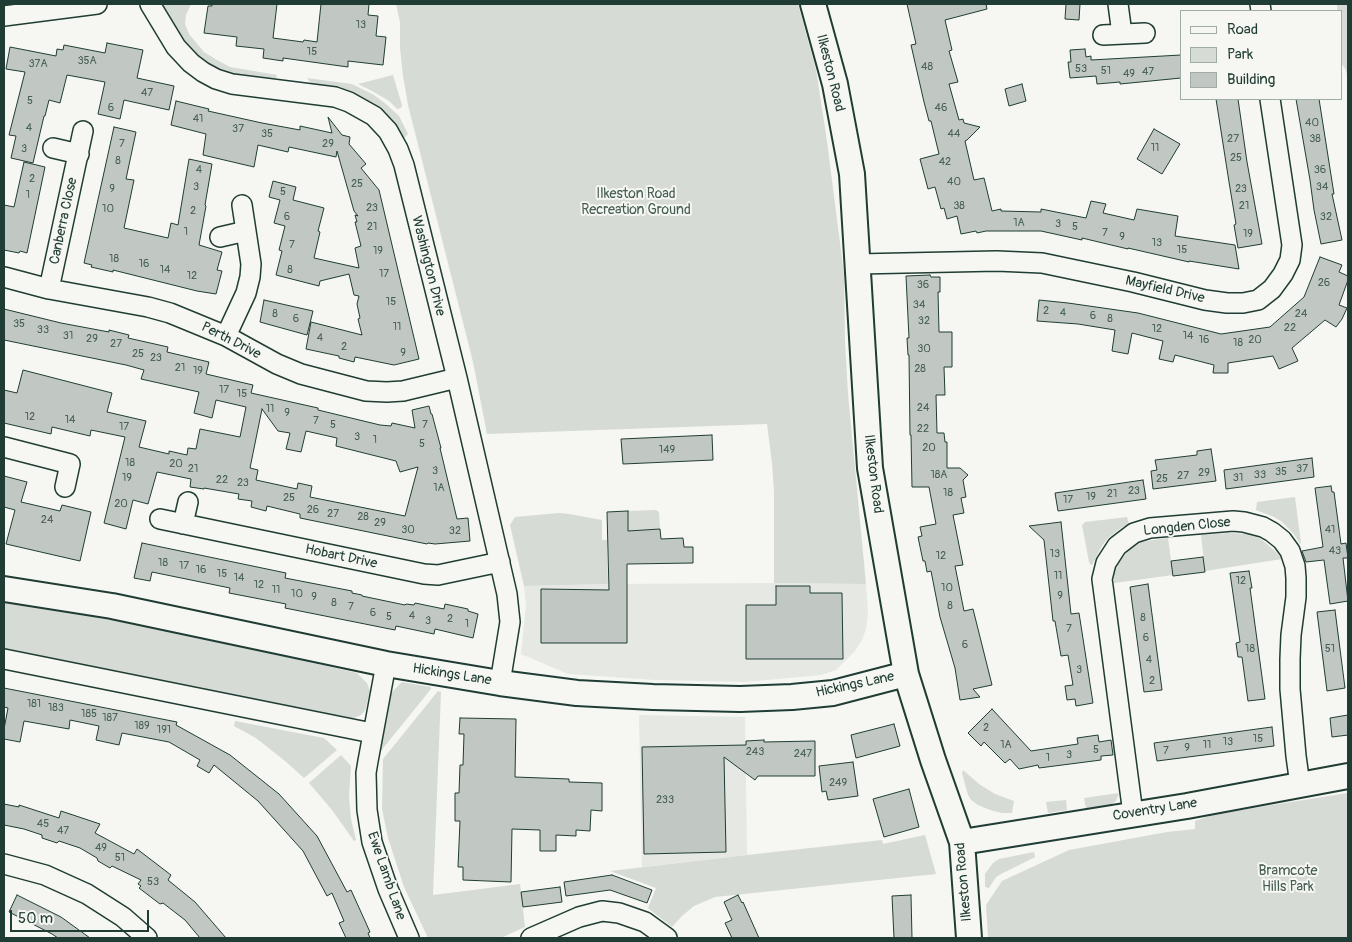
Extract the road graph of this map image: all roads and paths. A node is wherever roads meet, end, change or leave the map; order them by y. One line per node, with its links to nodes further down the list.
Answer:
1 (97, 4): 5 (street)
2 (150, 4): 20 (street, Washington Drive)
3 (813, 4): 16 (main road, Ilkeston Road)
4 (1118, 4): 6 (street)
5 (4, 16)
6 (1122, 34): 7 (street); 8 (street)
7 (1145, 34)
8 (1103, 35)
9 (1270, 100): 16 (street, Mayfield Drive)
10 (83, 131): 12 (street, Canberra Close)
11 (53, 148): 12 (street)
12 (78, 154): 18 (street, Canberra Close)
13 (242, 205): 14 (street)
14 (246, 231): 15 (street); 19 (street)
15 (220, 237)
16 (858, 264): 30 (main road, Ilkeston Road)
17 (4, 277): 18 (street, Perth Drive)
18 (49, 289): 19 (street, Perth Drive)
19 (226, 336): 20 (street, Perth Drive)
20 (456, 378): 26 (street, Washington Drive)
21 (4, 448): 22 (street)
22 (65, 487)
23 (188, 502): 25 (street)
24 (160, 519): 25 (street, Hobart Drive)
25 (183, 524): 26 (street, Hobart Drive)
26 (500, 562): 31 (street, Washington Drive)
27 (4, 589): 29 (main road, Hickings Lane)
28 (4, 658): 32 (street)
29 (386, 664): 31 (main road, Hickings Lane); 32 (street, Ewe Lamb Lane)
30 (906, 674): 31 (main road, Hickings Lane); 36 (main road, Ilkeston Road)
31 (500, 683)
32 (372, 733): 39 (street, Ewe Lamb Lane)
33 (1348, 776): 34 (main road, Coventry Lane)
34 (1300, 785): 35 (main road, Coventry Lane); 35 (street, Longden Close)
35 (1133, 814): 36 (main road, Coventry Lane)
36 (962, 842): 42 (main road, Ilkeston Road)
37 (4, 864): 38 (street)
38 (147, 938)
39 (409, 938)
40 (531, 938): 41 (street)
41 (667, 938)
42 (969, 938)

